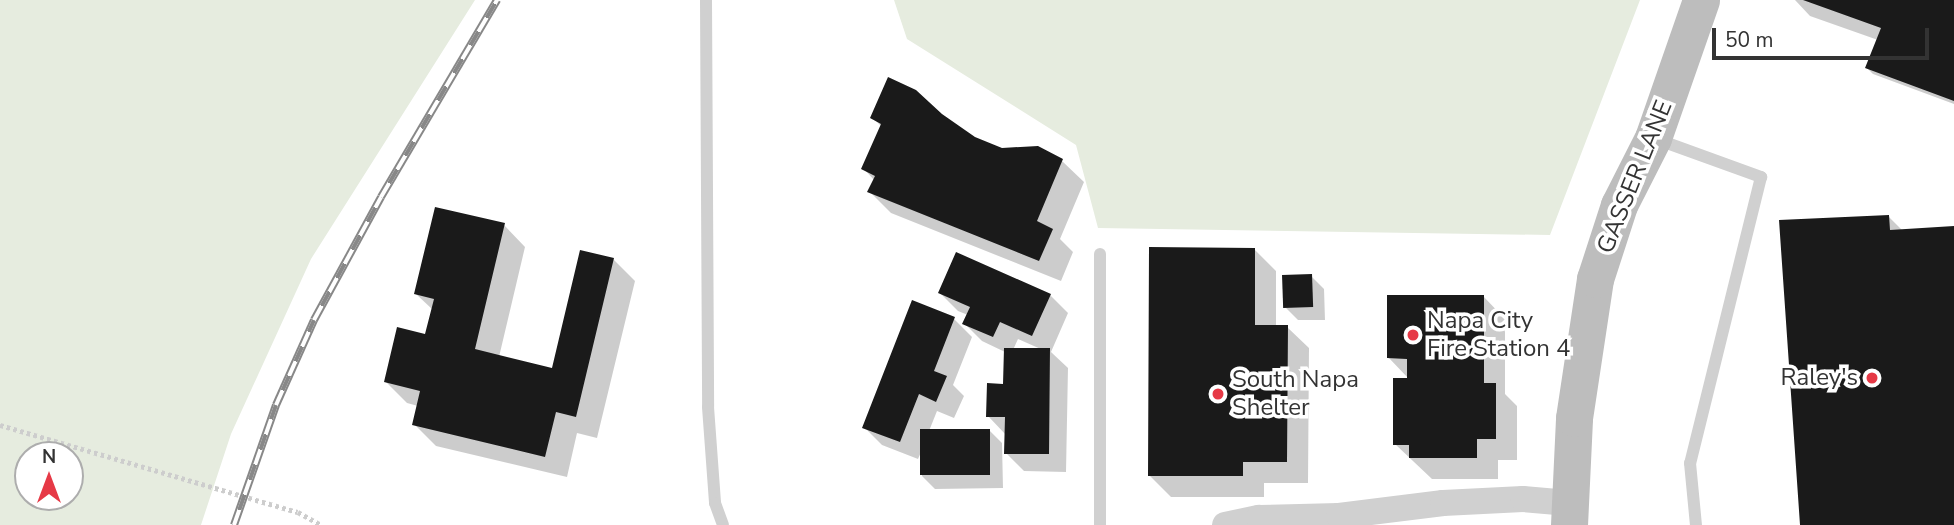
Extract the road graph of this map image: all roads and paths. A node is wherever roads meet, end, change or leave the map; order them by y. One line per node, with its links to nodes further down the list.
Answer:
1 (706, 0): 8 (lane)
2 (1701, 0): 3 (street, GASSER LANE)
3 (1653, 138): 6 (street, GASSER LANE); 11 (lane)
4 (1100, 254): 9 (lane)
5 (0, 425): 7 (path)
6 (1569, 514): 10 (street)
7 (321, 525)
8 (723, 525)
9 (1100, 525)
10 (1225, 525)
11 (1696, 525)

